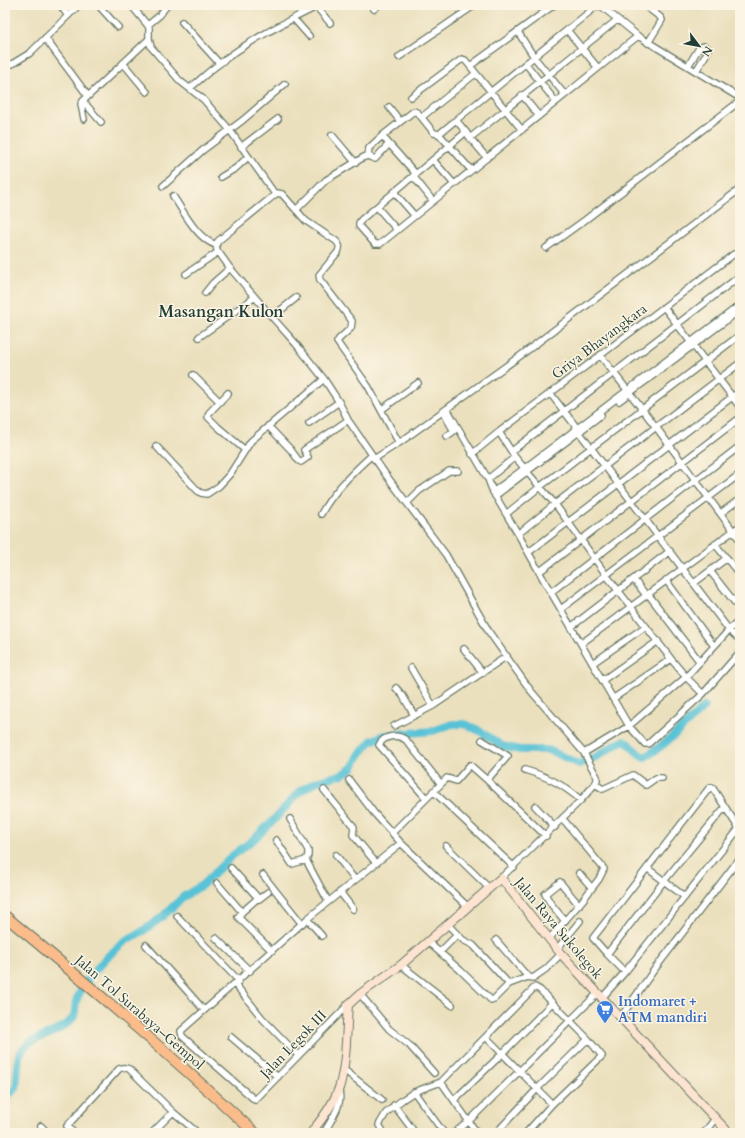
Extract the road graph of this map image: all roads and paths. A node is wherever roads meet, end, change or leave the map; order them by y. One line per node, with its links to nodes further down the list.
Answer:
1 (60, 5): 13 (street)
2 (79, 5): 13 (street)
3 (98, 5): 19 (street)
4 (131, 5): 18 (street)
5 (167, 5): 18 (street)
6 (380, 5): 12 (street)
7 (475, 5): 28 (street)
8 (554, 5): 21 (street)
9 (644, 5): 26 (street)
10 (318, 6): 14 (street); 17 (street)
11 (597, 6): 15 (street); 20 (street)
12 (374, 9)
13 (68, 16): 24 (street)
14 (294, 19): 22 (street); 31 (street)
15 (617, 20): 23 (street); 27 (street)
16 (182, 22): 31 (street)
17 (330, 23)
18 (148, 25): 25 (street)
19 (118, 28)
20 (568, 30): 27 (street); 29 (street)
21 (518, 32): 29 (street); 34 (street)
22 (309, 36)
23 (638, 36): 26 (street); 36 (street)
24 (45, 38): 33 (street); 47 (street)
25 (149, 40): 30 (street); 42 (street)
26 (648, 43): 35 (street)
27 (583, 49): 36 (street); 39 (street)
28 (399, 57)
29 (534, 57): 32 (street); 39 (street)
30 (123, 63): 43 (street); 47 (street)
31 (219, 63): 42 (street)
32 (526, 64): 40 (street); 44 (street)
33 (6, 65)
34 (470, 66): 38 (street); 48 (street)
35 (688, 66): 37 (street); 37 (street)
36 (598, 68): 46 (street)
37 (696, 70): 49 (street)
38 (475, 74): 44 (street); 56 (street)
39 (549, 75): 40 (street); 46 (street)
40 (539, 82): 45 (street); 51 (street)
41 (285, 84): 61 (street)
42 (190, 88): 61 (street)
43 (147, 92)
44 (490, 92): 53 (street); 58 (street)
45 (522, 95): 53 (street); 54 (street)
46 (565, 95): 51 (street)
47 (88, 96): 50 (street)
48 (411, 96)
49 (740, 100): 91 (street)
50 (83, 101): 57 (street); 60 (street)
51 (556, 102): 54 (street)
52 (389, 106): 59 (street)
53 (505, 110): 62 (street); 67 (street)
54 (539, 116): 62 (street)
55 (278, 118): 70 (street)
56 (422, 118): 59 (street); 64 (street)
57 (84, 119)
58 (456, 120): 63 (street); 64 (street)
59 (400, 121): 66 (street)
60 (101, 122)
61 (229, 129): 70 (street); 80 (street)
62 (522, 130): 73 (street)
63 (466, 132): 67 (street); 69 (street)
64 (439, 134): 69 (street)
65 (332, 135): 75 (street)
66 (382, 136): 68 (street); 71 (street)
67 (470, 138): 73 (street)
68 (389, 144): 71 (street); 77 (street)
69 (450, 146): 74 (street); 76 (street)
70 (241, 147): 72 (street)
71 (368, 156): 75 (street)
72 (248, 157): 78 (street); 83 (street)
73 (486, 158): 76 (street)
74 (433, 160): 77 (street); 79 (street)
75 (354, 162): 87 (street)
76 (471, 170): 79 (street)
77 (414, 175): 82 (street); 85 (street)
78 (221, 177)
79 (454, 184): 85 (street)
80 (163, 186)
81 (740, 189): 126 (street)
82 (394, 192): 86 (street); 88 (street)
83 (275, 194): 87 (street); 90 (street)
84 (173, 196): 90 (street)
85 (433, 201): 88 (street)
86 (377, 207): 89 (street); 89 (street)
87 (296, 210): 125 (street)
88 (415, 216): 89 (street)
89 (397, 230)
90 (216, 245): 92 (street)
91 (546, 248)
92 (218, 252): 94 (street); 95 (street)
93 (740, 257): 101 (street, Griya Bhayangkara)
94 (230, 268): 97 (street); 98 (street)
95 (186, 274)
96 (740, 276): 104 (street)
97 (206, 293)
98 (255, 297): 103 (street); 106 (street)
99 (296, 298): 103 (street)
100 (740, 305): 107 (street)
101 (664, 307): 104 (street); 108 (street, Griya Bhayangkara)
102 (740, 310): 107 (street)
103 (272, 318): 113 (street)
104 (677, 324): 107 (street); 111 (street)
105 (740, 335): 109 (street)
106 (199, 337)
107 (691, 344): 109 (street); 116 (street)
108 (600, 355): 111 (street); 119 (street, Griya Bhayangkara)
109 (705, 361): 114 (street); 124 (street)
110 (740, 363): 114 (street)
111 (614, 372): 116 (street); 127 (street)
112 (193, 375): 121 (street)
113 (324, 379): 122 (street); 131 (street)
114 (719, 379): 120 (street); 132 (street)
115 (418, 383): 125 (street)
116 (629, 391): 124 (street); 133 (street)
117 (740, 391): 120 (street)
118 (228, 393): 121 (street)
119 (550, 393): 127 (street); 134 (street, Griya Bhayangkara)
120 (732, 397): 123 (street); 138 (street)
121 (220, 402): 141 (street)
122 (339, 402): 129 (street); 130 (street)
123 (740, 407)
124 (643, 409): 132 (street); 140 (street)
125 (381, 410): 136 (street)
126 (445, 411): 135 (street); 136 (street); 143 (street)
127 (564, 411): 133 (street); 142 (street)
128 (740, 418): 146 (street)
129 (348, 420): 131 (street); 144 (street)
130 (309, 423)
131 (268, 426): 141 (street)
132 (656, 427): 138 (street); 147 (street)
133 (578, 430): 140 (street); 148 (street)
134 (499, 432): 142 (street); 143 (street, Griya Bhayangkara)
135 (447, 436)
136 (399, 443): 144 (street)
137 (156, 446): 141 (street)
138 (669, 446): 146 (street); 153 (street)
139 (740, 446): 152 (street)
140 (592, 448): 147 (street); 154 (street)
141 (246, 450)
142 (512, 451): 145 (street)
143 (472, 454): 151 (street)
144 (373, 457): 159 (street); 162 (street)
145 (516, 457): 148 (street); 151 (street)
146 (682, 463): 152 (street); 158 (street)
147 (606, 466): 153 (street); 160 (street)
148 (526, 470): 154 (street); 155 (street)
149 (458, 471): 159 (street)
150 (740, 474): 156 (street)
151 (488, 479): 155 (street)
152 (696, 480): 156 (street); 164 (street)
153 (619, 484): 158 (street); 165 (street)
154 (541, 486): 160 (street); 163 (street)
155 (494, 494): 163 (street)
156 (709, 498): 161 (street); 169 (street)
157 (740, 499): 161 (street)
158 (631, 500): 164 (street); 170 (street)
159 (407, 503): 201 (street)
160 (555, 504): 165 (street); 168 (street)
161 (721, 513): 167 (street)
162 (321, 514)
163 (506, 514): 168 (street)
164 (645, 519): 169 (street); 175 (street)
165 (568, 522): 170 (street); 174 (street)
166 (740, 526): 167 (street)
167 (733, 531): 171 (street); 172 (street)
168 (518, 534): 174 (street)
169 (658, 536): 173 (street); 181 (street)
170 (580, 540): 175 (street); 179 (street)
171 (740, 540)
172 (715, 544): 176 (street); 177 (street)
173 (670, 551): 177 (street); 182 (street)
174 (528, 552): 179 (street)
175 (594, 558): 181 (street); 186 (street)
176 (727, 558): 178 (street); 180 (street)
177 (682, 568): 183 (street); 184 (street)
178 (710, 571): 184 (street); 190 (street)
179 (539, 572): 186 (street)
180 (740, 575)
181 (607, 576): 185 (street); 189 (street)
182 (634, 580): 185 (street); 187 (street)
183 (666, 580): 187 (street); 198 (street)
184 (694, 583): 194 (street)
185 (618, 591): 188 (street); 193 (street)
186 (551, 592): 189 (street)
187 (647, 594): 188 (street); 203 (street)
188 (631, 606): 192 (street); 197 (street)
189 (561, 609): 193 (street)
190 (740, 609)
191 (740, 620): 194 (street)
192 (646, 626): 196 (street); 204 (street)
193 (571, 627): 197 (street)
194 (729, 630): 195 (street); 198 (street)
195 (740, 640)
196 (658, 642): 202 (street); 208 (street)
197 (582, 643): 204 (street)
198 (714, 646): 203 (street)
199 (464, 649): 206 (street)
200 (740, 652): 210 (street)
201 (507, 656): 206 (street); 217 (street)
202 (671, 659): 207 (street); 211 (street)
203 (700, 662): 207 (street)
204 (593, 663): 208 (street)
205 (410, 668): 212 (street)
206 (483, 673): 212 (street)
207 (686, 677): 210 (street); 215 (street)
208 (603, 680): 211 (street)
209 (396, 688): 213 (street)
210 (703, 694): 215 (street)
211 (614, 698): 215 (street)
212 (433, 706): 213 (street)
213 (414, 715): 214 (street)
214 (394, 726)
215 (629, 726): 217 (street)
216 (482, 740): 221 (street)
217 (586, 756): 223 (street)
218 (525, 770): 227 (street)
219 (662, 778): 223 (street)
220 (349, 780): 233 (street)
221 (487, 780): 222 (street); 234 (street)
222 (441, 784): 225 (street); 226 (street)
223 (596, 784): 227 (street)
224 (324, 790): 241 (street)
225 (433, 791): 226 (street); 242 (street)
226 (426, 798): 233 (street)
227 (581, 800): 231 (street)
228 (535, 806): 232 (street)
229 (725, 807): 244 (street); 249 (street); 255 (street)
230 (290, 819): 240 (street)
231 (563, 819): 232 (street); 252 (street)
232 (555, 826): 234 (street)
233 (392, 832): 236 (street)
234 (546, 836): 242 (street)
235 (276, 840): 240 (street)
236 (401, 843): 241 (street); 259 (street)
237 (446, 846): 251 (street)
238 (336, 855): 248 (street)
239 (740, 858): 294 (street)
240 (306, 860): 257 (street)
241 (376, 862): 248 (street)
242 (514, 867): 247 (street)
243 (231, 868): 256 (street)
244 (647, 868): 249 (street); 279 (street)
245 (579, 873): 252 (street)
246 (263, 875): 264 (street)
247 (501, 878): 251 (street, Jalan Raya Sukolegok); 272 (street, Jalan Raya Sukolegok)
248 (355, 880): 254 (street)
249 (664, 881): 255 (street); 279 (street)
250 (217, 883): 261 (street)
251 (489, 888): 259 (street, Jalan Raya Sukolegok)
252 (592, 888): 258 (street)
253 (268, 892): 256 (street)
254 (340, 892): 257 (street); 260 (street)
255 (685, 897): 282 (street)
256 (258, 898): 261 (street)
257 (328, 901): 264 (street)
258 (579, 905): 265 (street); 265 (street)
259 (468, 907): 268 (street, Jalan Raya Sukolegok)
260 (353, 909)
261 (242, 912): 276 (street)
262 (5, 916): 284 (highway, Jalan Tol Surabaya–Gempol)
263 (177, 916): 285 (street)
264 (305, 921): 270 (street); 276 (street)
265 (565, 921): 272 (street)
266 (580, 921): 278 (street)
267 (5, 924): 284 (highway, Jalan Tol Surabaya–Gempol)
268 (448, 925): 269 (street); 274 (street, Jalan Raya Sukolegok)
269 (457, 935): 277 (street); 286 (street)
270 (322, 936)
271 (216, 938): 281 (street)
272 (548, 938): 278 (street, Jalan Raya Sukolegok)
273 (496, 940): 283 (street)
274 (428, 942): 277 (street); 280 (street, Jalan Raya Sukolegok)
275 (146, 945): 293 (street)
276 (272, 950): 281 (street)
277 (440, 952): 286 (street)
278 (559, 952): 283 (street); 289 (street, Jalan Raya Sukolegok)
279 (607, 954): 282 (street)
280 (401, 965): 288 (street, Jalan Raya Sukolegok); 292 (street)
281 (250, 971): 285 (street)
282 (625, 972): 289 (street)
283 (528, 977): 286 (street)
284 (77, 980): 287 (highway, Jalan Tol Surabaya–Gempol)
285 (237, 982): 293 (street); 300 (street)
286 (509, 984)
287 (90, 992): 321 (highway, Jalan Tol Surabaya–Gempol); 322 (highway, Jalan Tol Surabaya–Gempol)
288 (360, 994): 291 (street, Jalan Raya Sukolegok); 303 (street)
289 (599, 996): 294 (street, Jalan Raya Sukolegok); 295 (street)
290 (552, 1003): 295 (street); 297 (street); 299 (street)
291 (348, 1005): 300 (street, Jalan Legok III); 301 (street)
292 (452, 1005)
293 (204, 1010): 304 (street, Jalan Legok III)
294 (620, 1018): 314 (street, Jalan Raya Sukolegok)
295 (570, 1020): 298 (street); 302 (street)
296 (231, 1037): 304 (street)
297 (486, 1037): 299 (street); 305 (street)
298 (588, 1039): 307 (street); 311 (street)
299 (502, 1054): 302 (street); 310 (street)
300 (298, 1055): 304 (street, Jalan Legok III)
301 (343, 1069): 306 (street); 309 (street)
302 (519, 1070): 307 (street); 315 (street)
303 (434, 1073)
304 (278, 1077)
305 (441, 1082): 308 (street); 310 (street)
306 (338, 1089): 323 (street); 324 (street)
307 (537, 1089): 311 (street); 330 (street)
308 (414, 1092): 312 (street); 327 (street)
309 (382, 1100)
310 (454, 1100): 315 (street)
311 (552, 1104): 331 (street)
312 (394, 1105): 325 (street); 326 (street)
313 (173, 1112): 318 (street); 319 (street); 320 (street)
314 (715, 1119): 332 (street); 333 (street, Jalan Raya Sukolegok)
315 (469, 1121): 328 (street); 329 (street)
316 (41, 1126): 317 (street)
317 (48, 1133)
318 (74, 1133)
319 (152, 1133)
320 (198, 1133)
321 (246, 1133)
322 (255, 1133)
323 (311, 1133)
324 (324, 1133)
325 (384, 1133)
326 (415, 1133)
327 (444, 1133)
328 (454, 1133)
329 (477, 1133)
330 (496, 1133)
331 (526, 1133)
332 (704, 1133)
333 (729, 1133)

